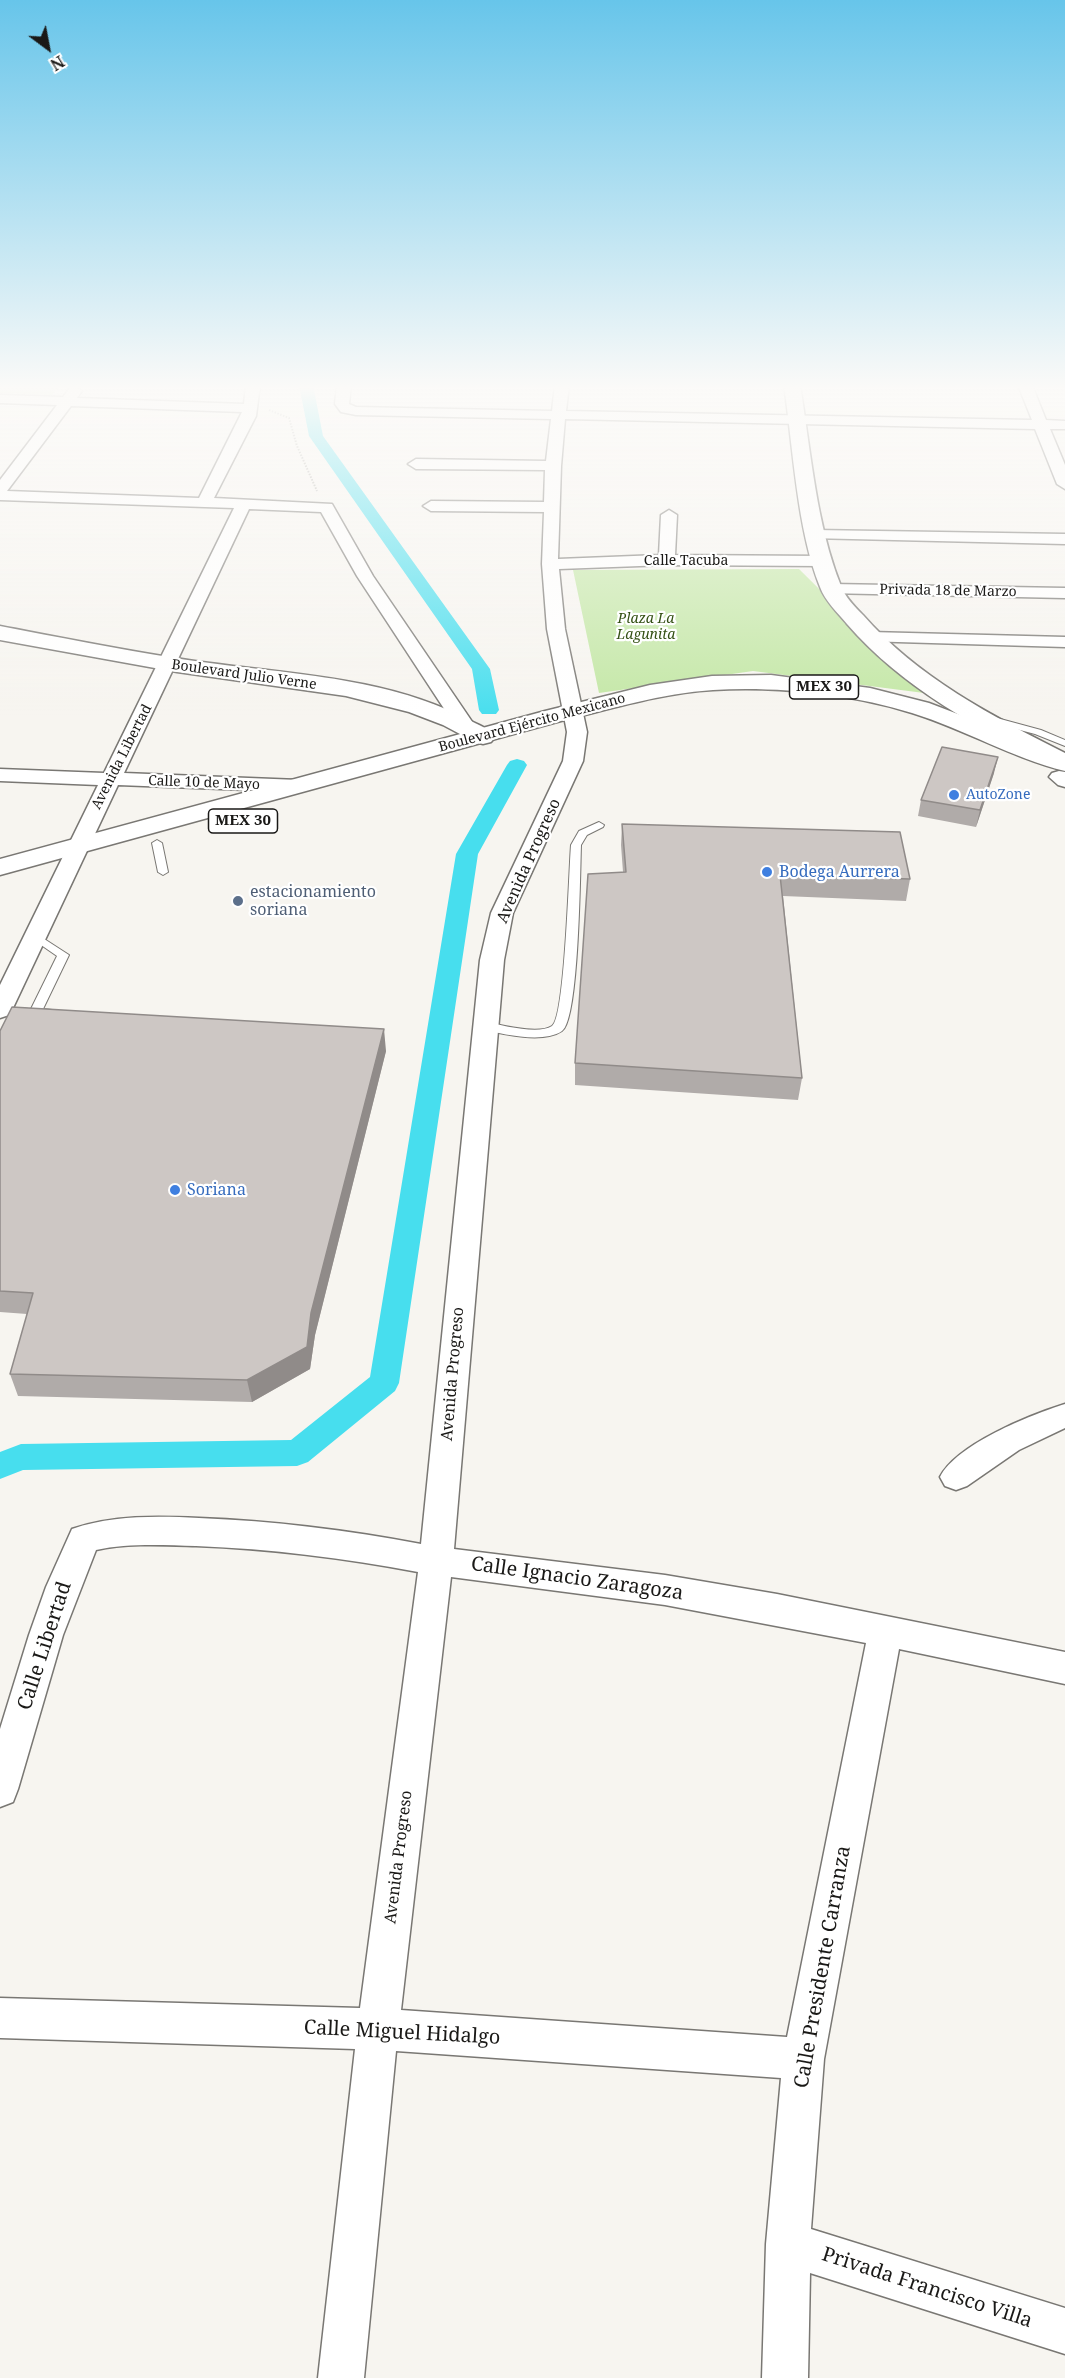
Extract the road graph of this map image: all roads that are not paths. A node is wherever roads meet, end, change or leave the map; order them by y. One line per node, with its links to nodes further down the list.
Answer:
1 (28, 496): 5 (street)
2 (207, 496): 5 (street)
3 (553, 496): 8 (street, Avenida Progreso)
4 (809, 496): 10 (main road)
5 (204, 502): 6 (street)
6 (244, 503): 20 (street, Avenida Libertad); 23 (street)
7 (432, 507): 8 (street)
8 (553, 507): 14 (street, Avenida Progreso)
9 (669, 515): 12 (street)
10 (815, 535): 11 (street); 13 (main road)
11 (1065, 539)
12 (667, 561): 13 (street, Calle Tacuba); 14 (street, Calle Tacuba)
13 (822, 561): 15 (main road)
14 (550, 564): 22 (street, Avenida Progreso)
15 (831, 589): 16 (street, Privada 18 de Marzo); 18 (main road)
16 (1065, 593)
17 (0, 633): 20 (main road, Boulevard Julio Verne)
18 (870, 637): 19 (street); 21 (main road)
19 (1065, 642)
20 (168, 664): 23 (main road, Boulevard Julio Verne); 27 (street, Avenida Libertad)
21 (972, 714): 24 (lane); 25 (main road)
22 (567, 724): 23 (main road, Boulevard Ejército Mexicano / MEX 30); 25 (main road, Boulevard Ejército Mexicano / MEX 30); 38 (street, Avenida Progreso)
23 (482, 738): 28 (main road, Boulevard Ejército Mexicano / MEX 30); 30 (main road, Boulevard Ejército Mexicano / MEX 30)
24 (1065, 743)
25 (1064, 773)
26 (0, 775): 27 (street, Calle 10 de Mayo)
27 (110, 779): 28 (street, Calle 10 de Mayo); 31 (street, Avenida Libertad)
28 (299, 786): 31 (main road, Boulevard Ejército Mexicano / MEX 30)
29 (599, 825): 38 (lane)
30 (157, 843): 31 (main road, Boulevard Ejército Mexicano / MEX 30); 33 (lane)
31 (72, 857): 32 (main road, Boulevard Ejército Mexicano / MEX 30); 34 (main road, Boulevard Ejército Mexicano / MEX 30); 35 (street, Avenida Libertad)
32 (0, 867)
33 (163, 872)
34 (0, 886)
35 (35, 936): 36 (street, Avenida Libertad); 37 (lane)
36 (2, 1000)
37 (62, 1014)
38 (486, 1026): 42 (street, Avenida Progreso)
39 (1065, 1416): 40 (street)
40 (956, 1477)
41 (84, 1539): 42 (street, Calle Ignacio Zaragoza); 45 (street, Calle Libertad)
42 (436, 1560): 43 (street, Calle Ignacio Zaragoza); 47 (street, Avenida Progreso)
43 (885, 1632): 44 (street, Calle Ignacio Zaragoza); 48 (street, Calle Presidente Carranza)
44 (1065, 1668)
45 (0, 1789)
46 (0, 2018): 47 (street, Calle Miguel Hidalgo)
47 (378, 2029): 48 (street, Calle Miguel Hidalgo); 51 (street, Avenida Progreso)
48 (803, 2059): 49 (street, Calle Presidente Carranza)
49 (788, 2244): 50 (street, Privada Francisco Villa); 52 (street, Calle Presidente Carranza)
50 (1065, 2331)
51 (341, 2378)
52 (786, 2378)

